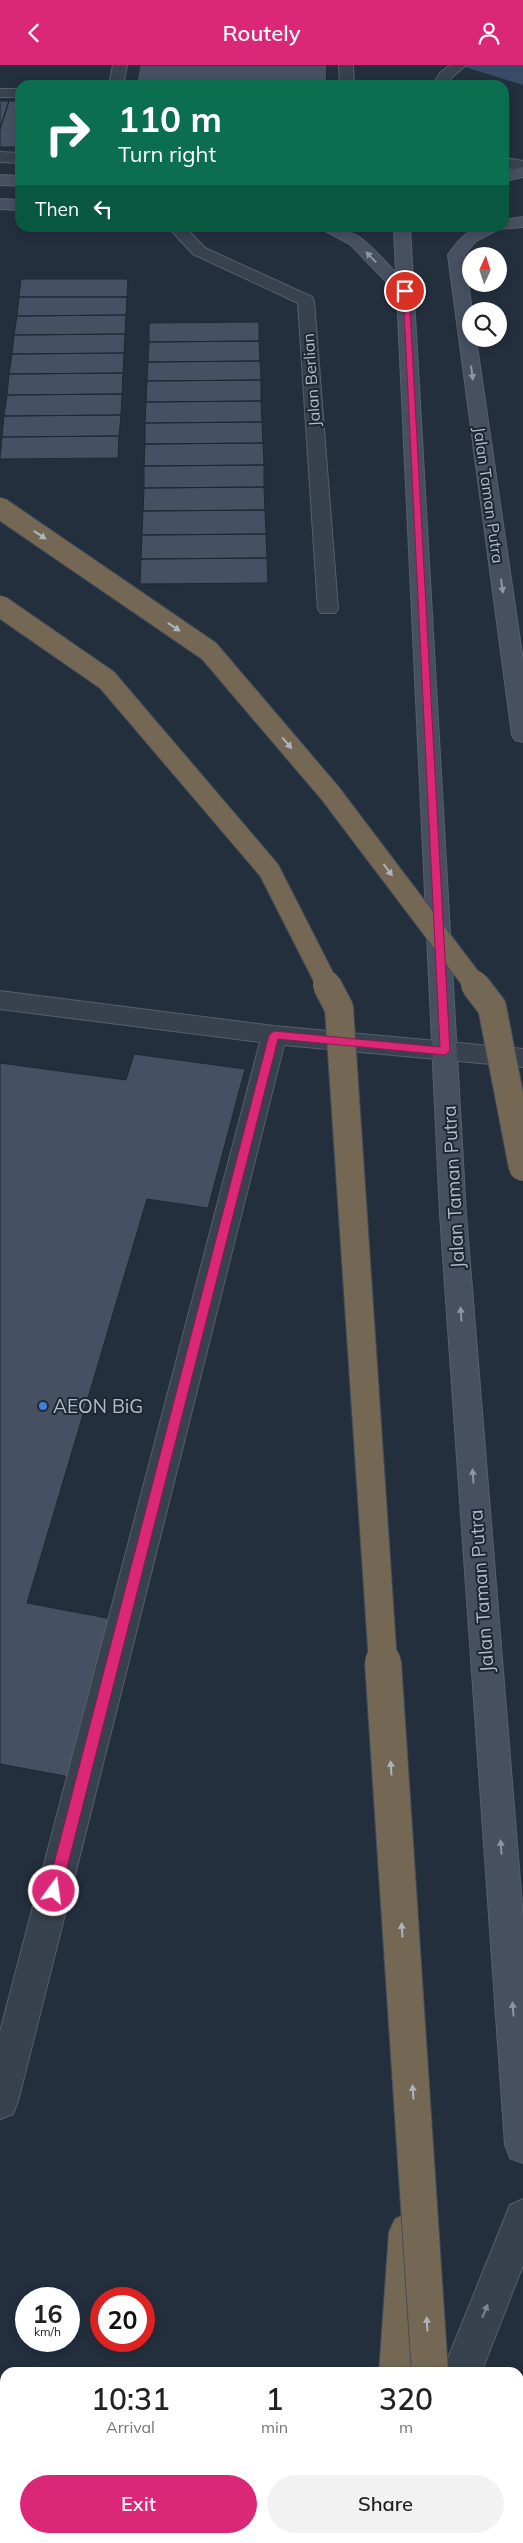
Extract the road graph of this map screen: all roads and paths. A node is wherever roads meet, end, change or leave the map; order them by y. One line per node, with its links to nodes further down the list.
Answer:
1 (120, 65): 4 (street)
2 (346, 65): 5 (street)
3 (459, 65): 6 (street)
4 (117, 80)
5 (347, 80)
6 (442, 80)
7 (0, 93): 8 (street)
8 (15, 93)
9 (0, 157): 10 (street)
10 (15, 158)
11 (509, 164): 12 (street)
12 (523, 166)
13 (523, 172): 14 (street)
14 (509, 173)
15 (0, 180): 16 (street)
16 (15, 181)
17 (0, 204): 18 (street)
18 (15, 205)
19 (509, 217): 20 (street)
20 (523, 218)
21 (523, 221): 22 (street)
22 (509, 224)
23 (181, 232): 30 (street, Jalan Berlian)
24 (337, 232): 27 (street, one-way to 24)
25 (402, 232): 27 (street, Jalan Taman Putra)
26 (482, 232): 31 (street, Jalan Taman Putra, one-way to 31)
27 (405, 291): 34 (street, Jalan Taman Putra)
28 (0, 508): 36 (highway, one-way to 36, bridge)
29 (0, 606): 38 (highway, one-way to 29, bridge)
30 (328, 609)
31 (523, 735)
32 (0, 1000): 33 (street)
33 (274, 1035): 34 (street); 37 (street)
34 (445, 1051): 35 (street); 39 (street, Jalan Taman Putra, one-way to 34)
35 (523, 1058)
36 (523, 1167)
37 (0, 2101)
38 (416, 2133): 41 (highway, bridge); 42 (highway, one-way to 38, bridge)
39 (523, 2145)
40 (523, 2218): 43 (street, one-way to 40)
41 (398, 2367)
42 (430, 2367)
43 (463, 2367)

